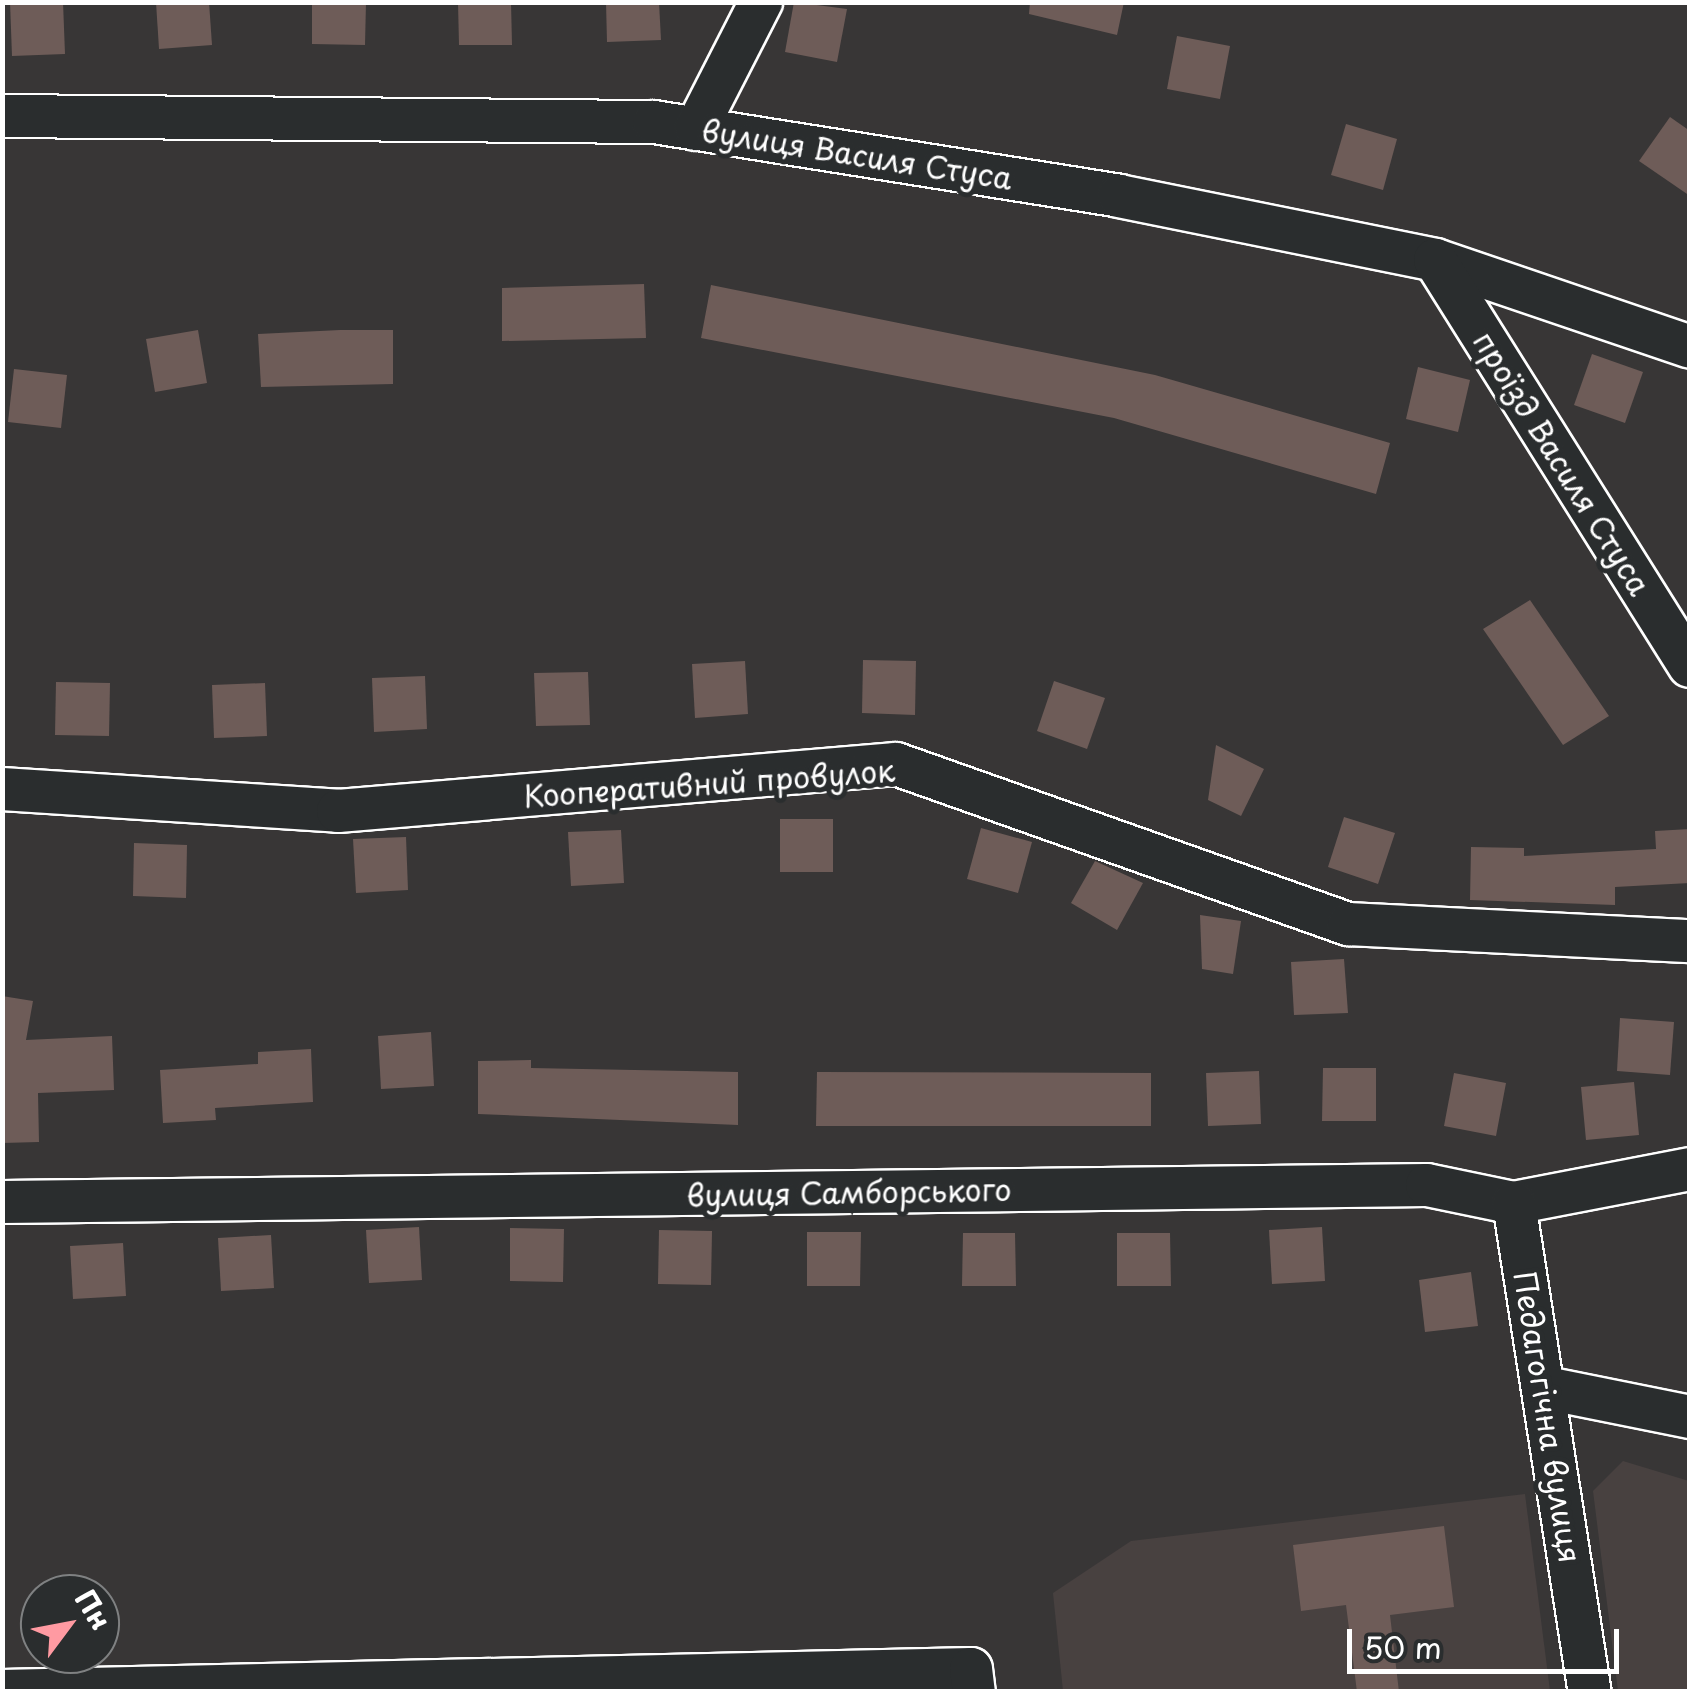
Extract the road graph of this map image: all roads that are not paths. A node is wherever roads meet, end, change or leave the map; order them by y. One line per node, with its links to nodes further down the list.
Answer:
1 (761, 2): 3 (street)
2 (2, 116): 3 (street, вулиця Василя Стуса)
3 (696, 129): 4 (street, вулиця Василя Стуса)
4 (1435, 260): 5 (street, вулиця Василя Стуса); 6 (street, проїзд Василя Стуса)
5 (1690, 347)
6 (1690, 666)
7 (2, 788): 8 (street, Кооперативний провулок)
8 (1690, 941)
9 (1690, 1169): 11 (street, вулиця Самборського)
10 (2, 1202): 11 (street, вулиця Самборського)
11 (1514, 1203): 12 (street, Педагогічна вулиця)
12 (1546, 1388): 13 (street); 17 (street, Педагогічна вулиця)
13 (1690, 1417)
14 (973, 1680): 15 (street)
15 (429, 1686): 16 (street)
16 (2, 1690)
17 (1590, 1692)

